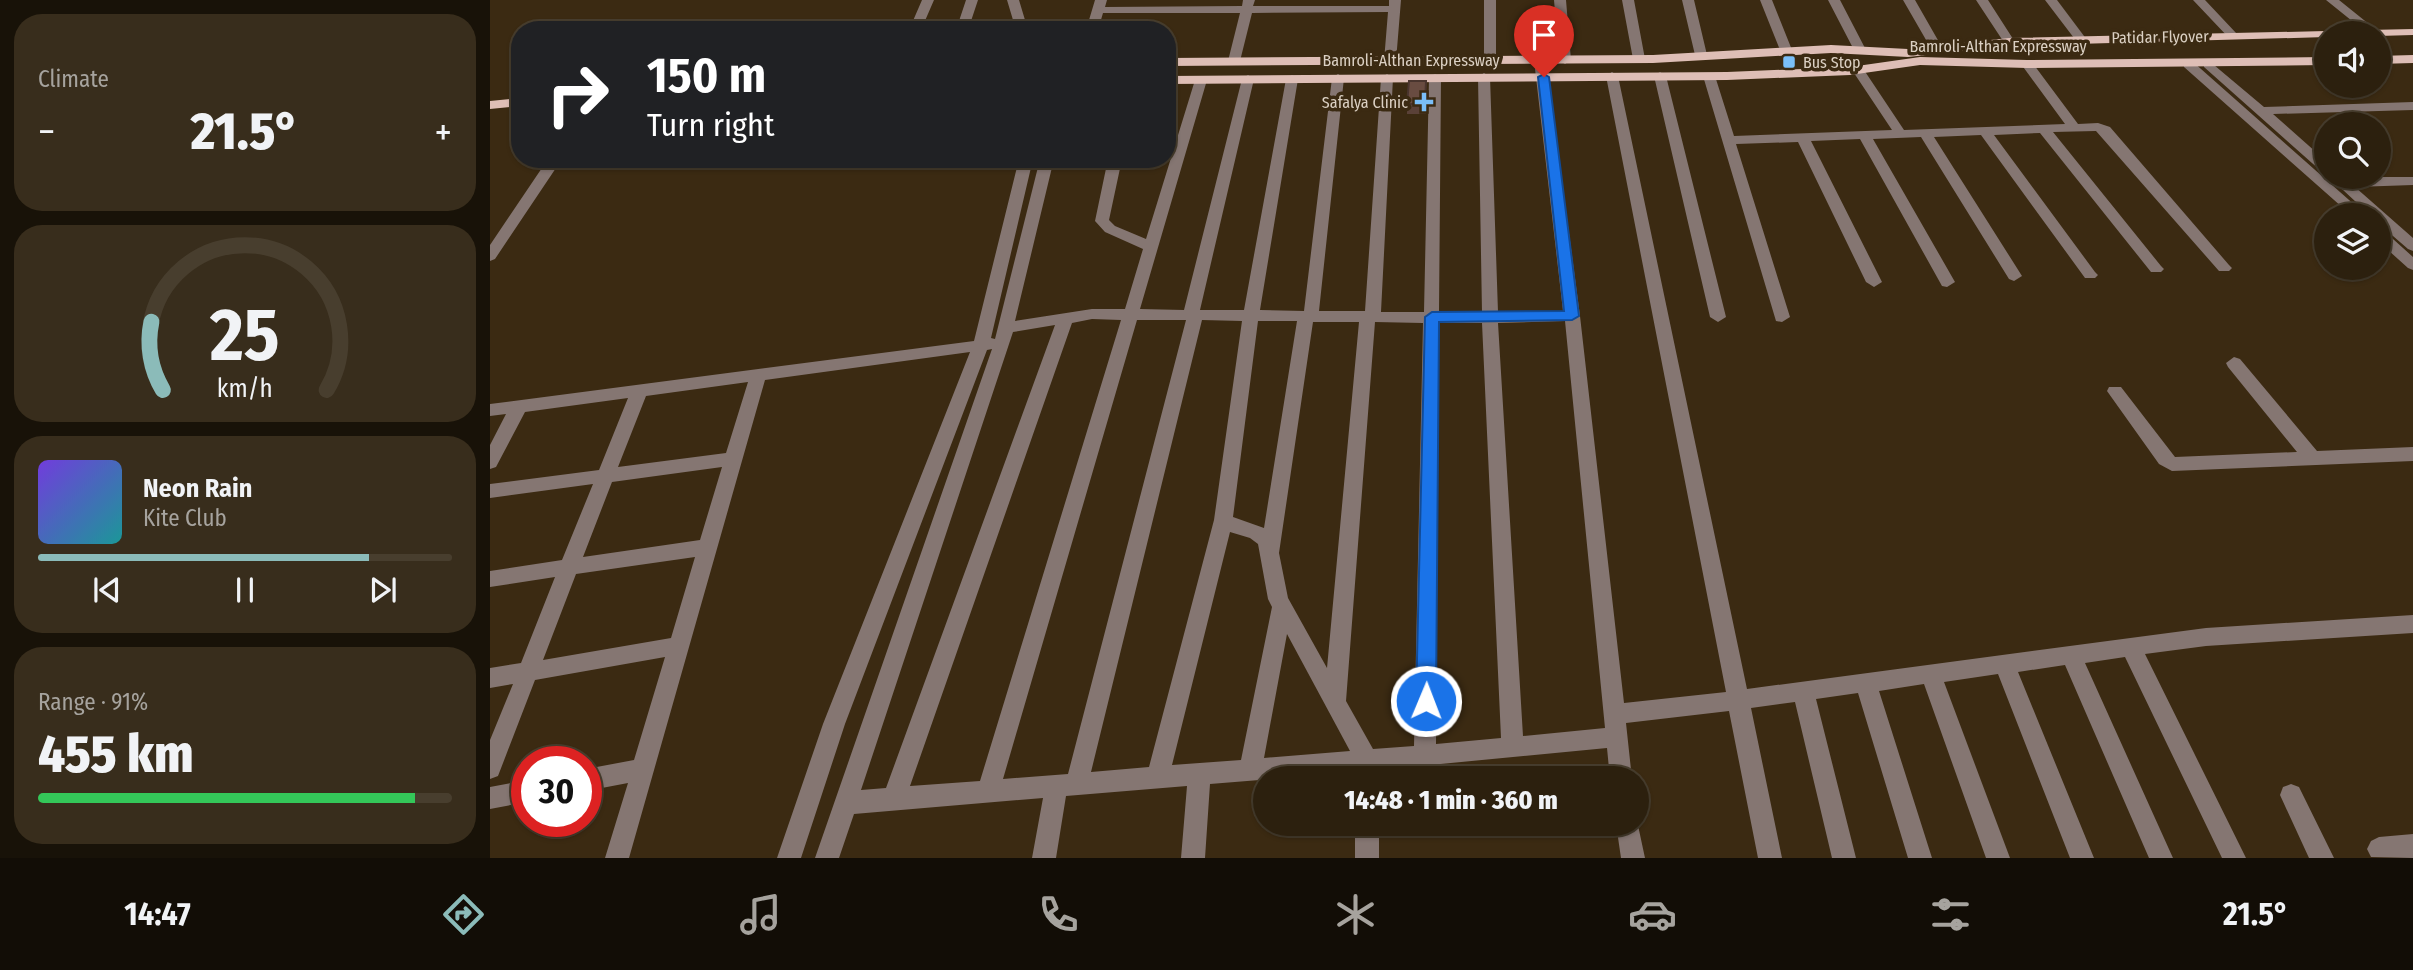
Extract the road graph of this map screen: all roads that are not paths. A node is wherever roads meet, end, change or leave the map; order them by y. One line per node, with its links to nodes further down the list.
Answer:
1 (928, 0): 18 (street)
2 (972, 0): 19 (street)
3 (1013, 0): 20 (street)
4 (1490, 0): 41 (street)
5 (1560, 0): 42 (street)
6 (1628, 0): 39 (street)
7 (1688, 0): 38 (street)
8 (1766, 0): 35 (street)
9 (1834, 0): 36 (street)
10 (1909, 0): 32 (street)
11 (1982, 0): 33 (street)
12 (2050, 0): 28 (street)
13 (2199, 0): 25 (street)
14 (2332, 0): 21 (street)
15 (1248, 4): 16 (street); 17 (street); 44 (street)
16 (1100, 5)
17 (1395, 5): 45 (street)
18 (919, 21)
19 (965, 21)
20 (1019, 21)
21 (2359, 21)
22 (2413, 32): 23 (main road)
23 (2391, 33)
24 (2314, 34): 25 (main road, Bamroli-Althan Expressway)
25 (2233, 36): 28 (main road, Bamroli-Althan Expressway)
26 (2413, 38): 27 (main road)
27 (2391, 39)
28 (2081, 40): 33 (main road, Bamroli-Althan Expressway)
29 (2314, 40): 33 (main road, Patidar Flyover)
30 (2413, 47): 31 (main road)
31 (2391, 48)
32 (1937, 49): 33 (main road, Patidar Flyover); 37 (main road, Patidar Flyover)
33 (2006, 49): 34 (main road, Patidar Flyover); 49 (main road, Patidar Flyover)
34 (2314, 49)
35 (1786, 50): 36 (main road); 38 (main road)
36 (1860, 50): 37 (main road)
37 (1908, 53): 56 (main road)
38 (1701, 55): 39 (main road)
39 (1639, 59): 42 (main road)
40 (2413, 59): 43 (main road)
41 (1490, 60): 45 (main road); 53 (main road)
42 (1565, 60): 53 (main road)
43 (2391, 60)
44 (1234, 61): 45 (main road); 48 (main road)
45 (1390, 61)
46 (1920, 61): 49 (main road, Bamroli-Althan Expressway); 55 (main road, Bamroli-Althan Expressway); 56 (main road)
47 (2314, 61): 52 (main road, Bamroli-Althan Expressway)
48 (1176, 62)
49 (1954, 63): 50 (main road, Bamroli-Althan Expressway)
50 (2027, 64): 51 (main road, Bamroli-Althan Expressway); 75 (street)
51 (2188, 64): 52 (main road, Bamroli-Althan Expressway); 93 (street)
52 (2208, 64): 72 (street)
53 (1542, 68): 54 (main road, Bamroli-Althan Expressway); 56 (main road, Bamroli-Althan Expressway); 57 (main road, Bamroli-Althan Expressway); 59 (main road, Bamroli-Althan Expressway); 109 (street)
54 (1176, 69)
55 (1858, 70): 58 (main road, Bamroli-Althan Expressway); 79 (street)
56 (1658, 72): 57 (main road, Bamroli-Althan Expressway); 58 (main road, Bamroli-Althan Expressway); 112 (street)
57 (1612, 76): 146 (street)
58 (1710, 76): 82 (street)
59 (1484, 77): 62 (main road, Bamroli-Althan Expressway); 114 (street)
60 (1338, 78): 61 (main road, Bamroli-Althan Expressway); 64 (main road, Bamroli-Althan Expressway); 108 (street)
61 (1387, 78): 62 (main road, Bamroli-Althan Expressway); 110 (street)
62 (1435, 78): 111 (street)
63 (1248, 79): 64 (main road, Bamroli-Althan Expressway); 66 (main road, Bamroli-Althan Expressway); 106 (street)
64 (1292, 79): 107 (street)
65 (1176, 80): 66 (main road, Bamroli-Althan Expressway)
66 (1201, 80): 84 (street)
67 (511, 94): 68 (main road)
68 (490, 95)
69 (511, 104): 70 (main road)
70 (490, 105)
71 (2413, 106): 72 (street)
72 (2261, 111): 83 (street)
73 (511, 113): 74 (main road)
74 (490, 114)
75 (2073, 126): 76 (street); 99 (street)
76 (2042, 127): 77 (street); 100 (street)
77 (1984, 130): 78 (street); 101 (street)
78 (1924, 132): 79 (street); 102 (street)
79 (1900, 133): 80 (street)
80 (1864, 135): 81 (street); 104 (street)
81 (1802, 137): 82 (street); 103 (street)
82 (1729, 140): 113 (street)
83 (2314, 157)
84 (1176, 164)
85 (549, 168): 97 (street)
86 (1024, 168): 117 (street)
87 (1045, 168): 116 (street)
88 (1113, 168): 96 (street)
89 (1175, 168): 96 (street)
90 (2391, 181): 91 (street)
91 (2413, 181)
92 (2350, 189): 95 (street)
93 (2345, 203)
94 (2391, 245): 98 (street)
95 (2413, 246)
96 (1151, 247): 105 (street)
97 (490, 256)
98 (2413, 265)
99 (2224, 268)
100 (2156, 269)
101 (2090, 275)
102 (2014, 276)
103 (1874, 282)
104 (1947, 282)
105 (1131, 315): 106 (street); 115 (street); 163 (street)
106 (1193, 315): 107 (street); 162 (street)
107 (1251, 316): 108 (street); 130 (street)
108 (1308, 316): 110 (street); 132 (street)
109 (1572, 316): 114 (street); 148 (street)
110 (1370, 317): 111 (street); 147 (street)
111 (1432, 317): 114 (street); 151 (street)
112 (1718, 317)
113 (1782, 317)
114 (1490, 318): 150 (street)
115 (1065, 319): 116 (street); 167 (street)
116 (1004, 335): 117 (street); 168 (street)
117 (981, 345): 119 (street); 174 (street)
118 (2234, 363): 125 (street)
119 (758, 375): 120 (street); 126 (street)
120 (639, 391): 122 (street); 128 (street)
121 (2115, 391): 125 (street)
122 (519, 406): 123 (street); 127 (street)
123 (490, 410)
124 (2413, 454): 125 (street)
125 (2312, 458)
126 (733, 459): 128 (street); 131 (street)
127 (490, 462)
128 (605, 476): 129 (street); 133 (street)
129 (490, 491)
130 (1223, 520): 132 (street); 161 (street)
131 (707, 547): 133 (street); 137 (street)
132 (1270, 551): 135 (street)
133 (569, 566): 134 (street); 141 (street)
134 (490, 579)
135 (1282, 607): 147 (street); 157 (street)
136 (2413, 624): 138 (street)
137 (679, 646): 141 (street); 156 (street)
138 (2131, 647): 139 (street); 186 (street)
139 (2071, 656): 140 (street); 185 (street)
140 (2004, 664): 142 (street); 184 (street)
141 (527, 673): 143 (street); 155 (street)
142 (1931, 674): 144 (street); 183 (street)
143 (490, 678)
144 (1866, 683): 145 (street); 182 (street)
145 (1804, 691): 146 (street); 181 (street)
146 (1738, 700): 148 (street); 180 (street)
147 (1335, 702): 152 (street)
148 (1614, 714): 149 (street)
149 (1615, 737): 150 (street); 154 (street)
150 (1513, 748): 151 (street)
151 (1425, 755): 153 (street)
152 (1366, 766)
153 (1379, 766)
154 (1619, 766)
155 (490, 768)
156 (642, 769): 160 (street); 173 (street)
157 (1250, 770): 158 (street); 159 (street)
158 (1253, 770)
159 (1199, 774): 161 (street); 177 (street)
160 (602, 777)
161 (1158, 777): 162 (street)
162 (1066, 785): 163 (street); 176 (street)
163 (988, 791): 167 (street)
164 (511, 794): 166 (street)
165 (2291, 795): 187 (street)
166 (490, 799)
167 (894, 799): 168 (street)
168 (845, 803): 175 (street)
169 (1367, 836): 178 (street)
170 (1630, 836): 179 (street)
171 (2413, 846): 172 (street)
172 (2379, 849)
173 (617, 858)
174 (789, 858)
175 (827, 858)
176 (1044, 858)
177 (1193, 858)
178 (1367, 858)
179 (1633, 858)
180 (1770, 858)
181 (1844, 858)
182 (1920, 858)
183 (1998, 858)
184 (2082, 858)
185 (2161, 858)
186 (2234, 858)
187 (2322, 858)

